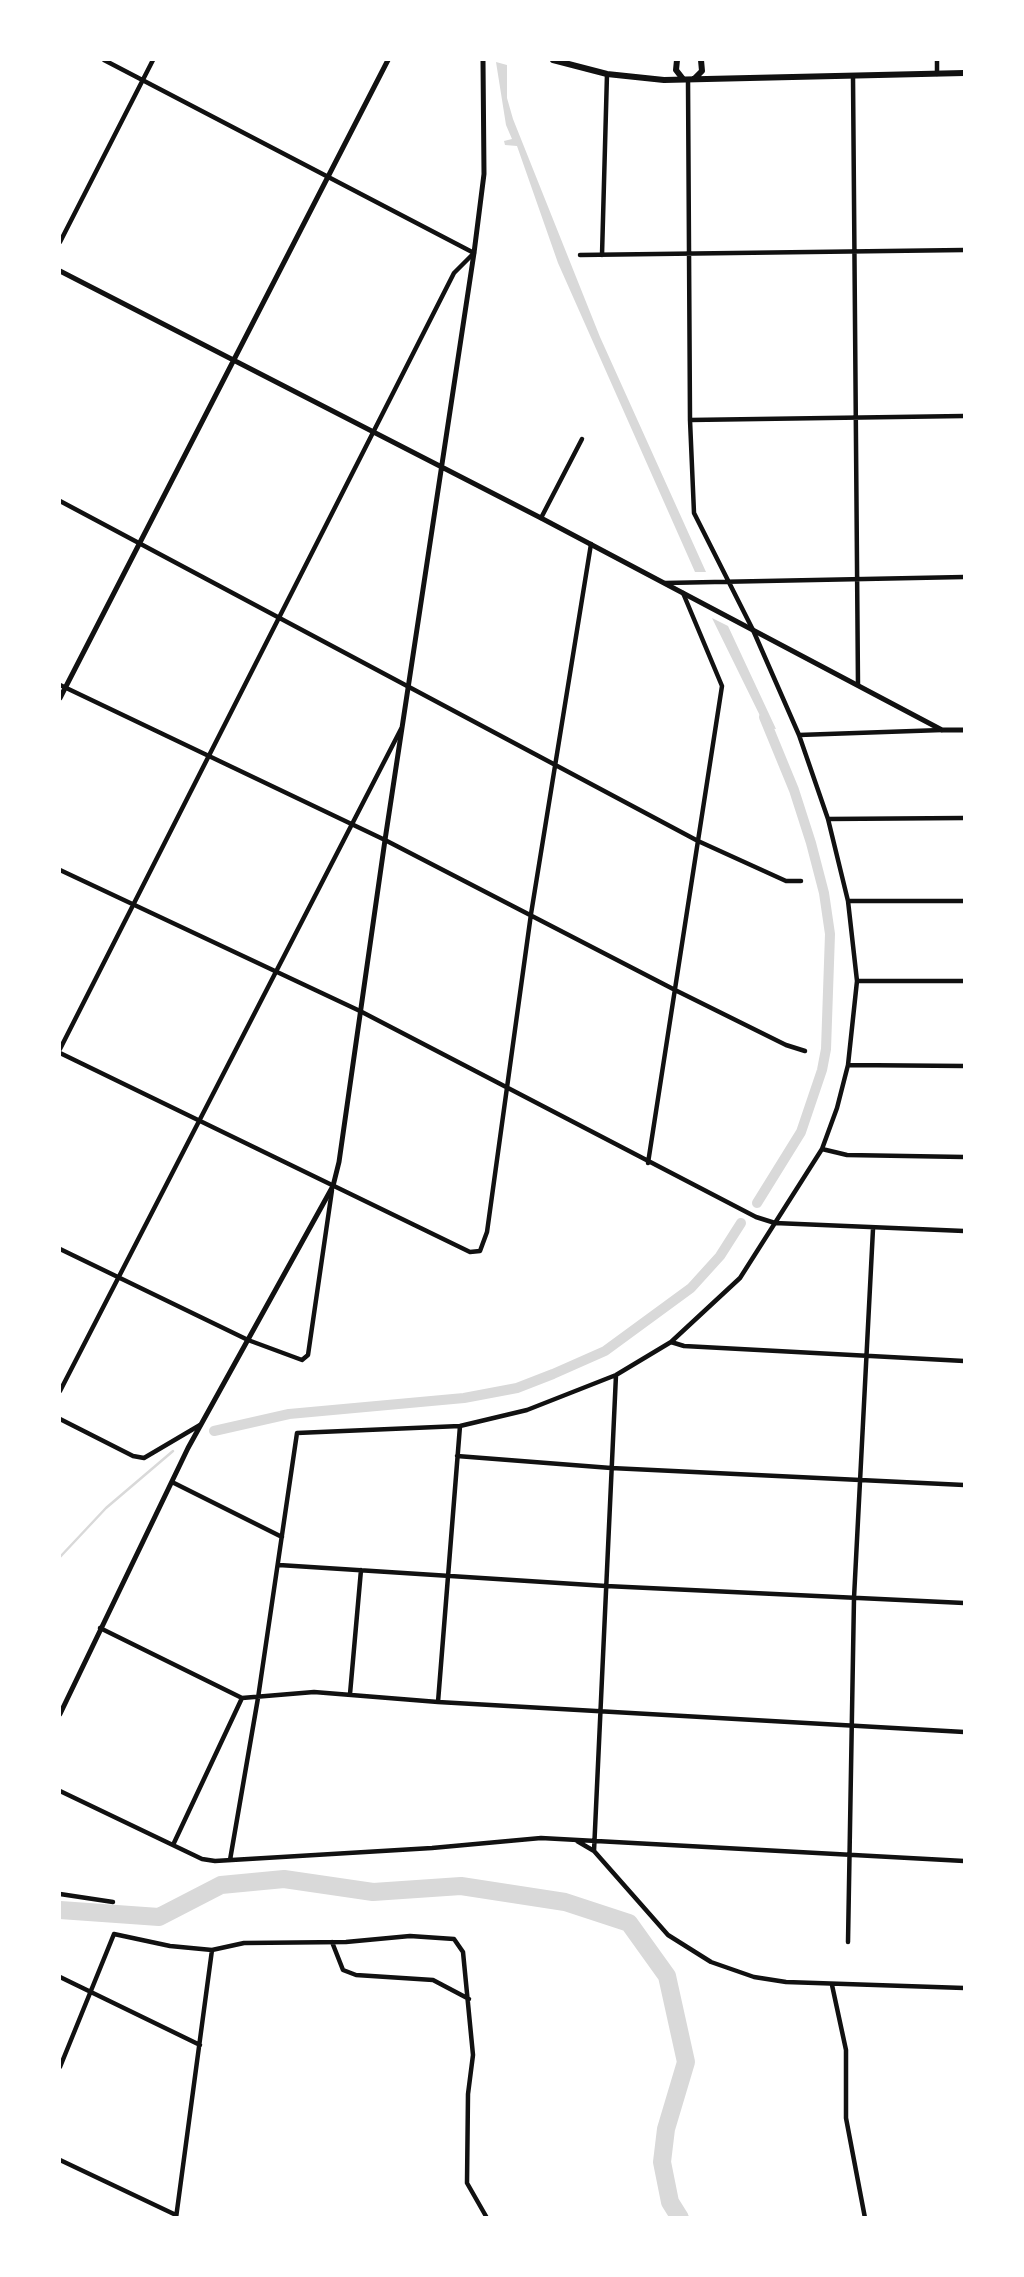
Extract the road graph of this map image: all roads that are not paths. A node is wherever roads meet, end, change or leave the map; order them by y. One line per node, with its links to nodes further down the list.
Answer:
1 (104, 60): 13 (street)
2 (153, 60): 13 (street)
3 (388, 60): 15 (street)
4 (484, 60): 19 (street)
5 (553, 60): 10 (main road)
6 (677, 60): 14 (main road)
7 (701, 60): 14 (main road)
8 (937, 60): 11 (street)
9 (964, 73): 11 (main road)
10 (607, 74): 14 (main road); 22 (street)
11 (937, 74): 12 (main road)
12 (853, 77): 14 (main road); 17 (street)
13 (144, 78): 15 (street); 16 (street)
14 (688, 80): 20 (street)
15 (329, 177): 19 (street); 24 (street)
16 (60, 242)
17 (855, 250): 18 (street); 20 (street); 25 (street)
18 (964, 250)
19 (474, 253): 28 (street); 30 (street)
20 (690, 254): 22 (street); 27 (street)
21 (580, 255): 22 (street)
22 (603, 255)
23 (60, 271): 24 (street)
24 (234, 360): 28 (street); 34 (street)
25 (856, 416): 26 (street); 27 (street); 36 (street)
26 (964, 416)
27 (690, 420): 37 (street)
28 (376, 433): 30 (street); 40 (street)
29 (582, 439): 32 (street)
30 (442, 467): 32 (street); 44 (street)
31 (60, 501): 34 (street)
32 (541, 518): 33 (street)
33 (591, 544): 38 (street); 51 (street)
34 (140, 545): 40 (street); 43 (street)
35 (964, 578): 36 (street)
36 (856, 579): 37 (street); 42 (street)
37 (729, 580): 38 (street); 41 (street)
38 (665, 583): 39 (street)
39 (682, 591): 41 (street); 56 (street)
40 (281, 618): 44 (street); 50 (street)
41 (753, 630): 42 (street); 49 (street)
42 (858, 685): 47 (street)
43 (62, 687): 45 (street); 50 (street)
44 (410, 687): 46 (street); 51 (street)
45 (60, 698)
46 (405, 722): 54 (street); 55 (street)
47 (942, 730): 48 (street); 49 (street)
48 (964, 730)
49 (799, 735): 53 (street)
50 (208, 758): 54 (street); 61 (street)
51 (554, 765): 56 (street); 62 (street)
52 (964, 818): 53 (street)
53 (828, 819): 59 (street)
54 (350, 824): 55 (street); 63 (street)
55 (385, 840): 62 (street); 67 (street)
56 (698, 841): 58 (street); 66 (street)
57 (60, 870): 61 (street)
58 (801, 881)
59 (848, 901): 60 (street); 64 (street)
60 (964, 901)
61 (133, 906): 63 (street); 68 (street)
62 (531, 914): 66 (street); 72 (street)
63 (276, 971): 67 (street); 73 (street)
64 (857, 981): 65 (street); 70 (street)
65 (964, 982)
66 (677, 991): 69 (street); 76 (street)
67 (360, 1011): 72 (street); 77 (street)
68 (60, 1051): 73 (street)
69 (805, 1051)
70 (848, 1065): 71 (street); 74 (street)
71 (964, 1066)
72 (508, 1087): 76 (street); 77 (street)
73 (197, 1118): 77 (street); 82 (street)
74 (822, 1149): 75 (street); 78 (street)
75 (964, 1157)
76 (648, 1163): 78 (street)
77 (333, 1186): 83 (street); 83 (street)
78 (775, 1223): 79 (street); 84 (street)
79 (873, 1229): 80 (street); 85 (street)
80 (964, 1231)
81 (60, 1249): 82 (street)
82 (117, 1277): 83 (street); 88 (street)
83 (248, 1340): 90 (street)
84 (671, 1342): 85 (street); 87 (street)
85 (868, 1357): 86 (street); 94 (street)
86 (964, 1361)
87 (616, 1375): 91 (street); 93 (street)
88 (60, 1391)
89 (60, 1419): 90 (street)
90 (201, 1425): 95 (street)
91 (460, 1426): 92 (street); 97 (street)
92 (457, 1455): 93 (street); 100 (street)
93 (611, 1468): 94 (street); 101 (street)
94 (862, 1479): 96 (street); 102 (street)
95 (172, 1482): 97 (street); 104 (street)
96 (964, 1485)
97 (282, 1537): 98 (street)
98 (279, 1565): 99 (street); 107 (street)
99 (361, 1570): 100 (street); 105 (street)
100 (448, 1576): 101 (street); 108 (street)
101 (606, 1587): 102 (street); 109 (street)
102 (854, 1598): 103 (street); 111 (street)
103 (964, 1603)
104 (100, 1628): 106 (street); 110 (street)
105 (350, 1694): 107 (street); 108 (street)
106 (242, 1698): 107 (street); 116 (street)
107 (258, 1698): 119 (street)
108 (438, 1702): 109 (street)
109 (601, 1713): 111 (street); 115 (street)
110 (60, 1714)
111 (851, 1727): 112 (street); 118 (street)
112 (964, 1732)
113 (60, 1791): 116 (street)
114 (573, 1839): 115 (street); 117 (street); 119 (street)
115 (594, 1840): 117 (street); 118 (street)
116 (173, 1845): 119 (street)
117 (594, 1851): 127 (street)
118 (850, 1853): 120 (street); 124 (street)
119 (230, 1860)
120 (964, 1861)
121 (60, 1894): 122 (street)
122 (113, 1902)
123 (332, 1942): 125 (street); 130 (street); 130 (street)
124 (848, 1942)
125 (212, 1950): 129 (street); 131 (street)
126 (60, 1978): 129 (street)
127 (832, 1985): 128 (street); 136 (street)
128 (964, 1988)
129 (90, 1991): 131 (street); 132 (street)
130 (469, 1999): 135 (street)
131 (200, 2045): 134 (street)
132 (60, 2067)
133 (60, 2160): 134 (street)
134 (176, 2216)
135 (487, 2217)
136 (865, 2217)

